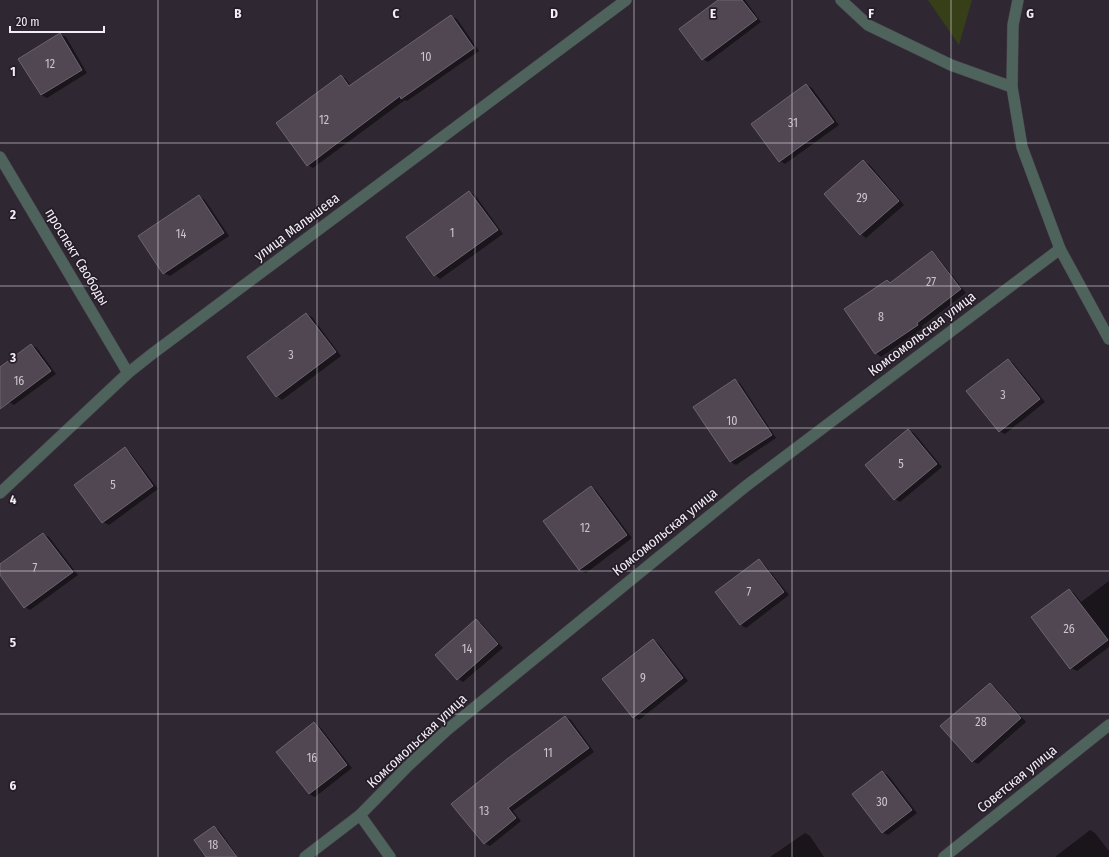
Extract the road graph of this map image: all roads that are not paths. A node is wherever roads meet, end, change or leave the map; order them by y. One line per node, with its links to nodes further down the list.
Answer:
1 (626, 0): 8 (street, улица Малышева)
2 (841, 0): 4 (street)
3 (1018, 0): 4 (street)
4 (1012, 87): 6 (street)
5 (0, 157): 8 (street, проспект Свободы)
6 (1060, 248): 7 (street); 11 (street, Комсомольская улица)
7 (1109, 339)
8 (128, 373): 9 (street, улица Малышева)
9 (0, 493)
10 (1109, 725): 14 (street, Советская улица)
11 (360, 815): 12 (street, Комсомольская улица); 13 (street)
12 (305, 857)
13 (390, 857)
14 (944, 857)

